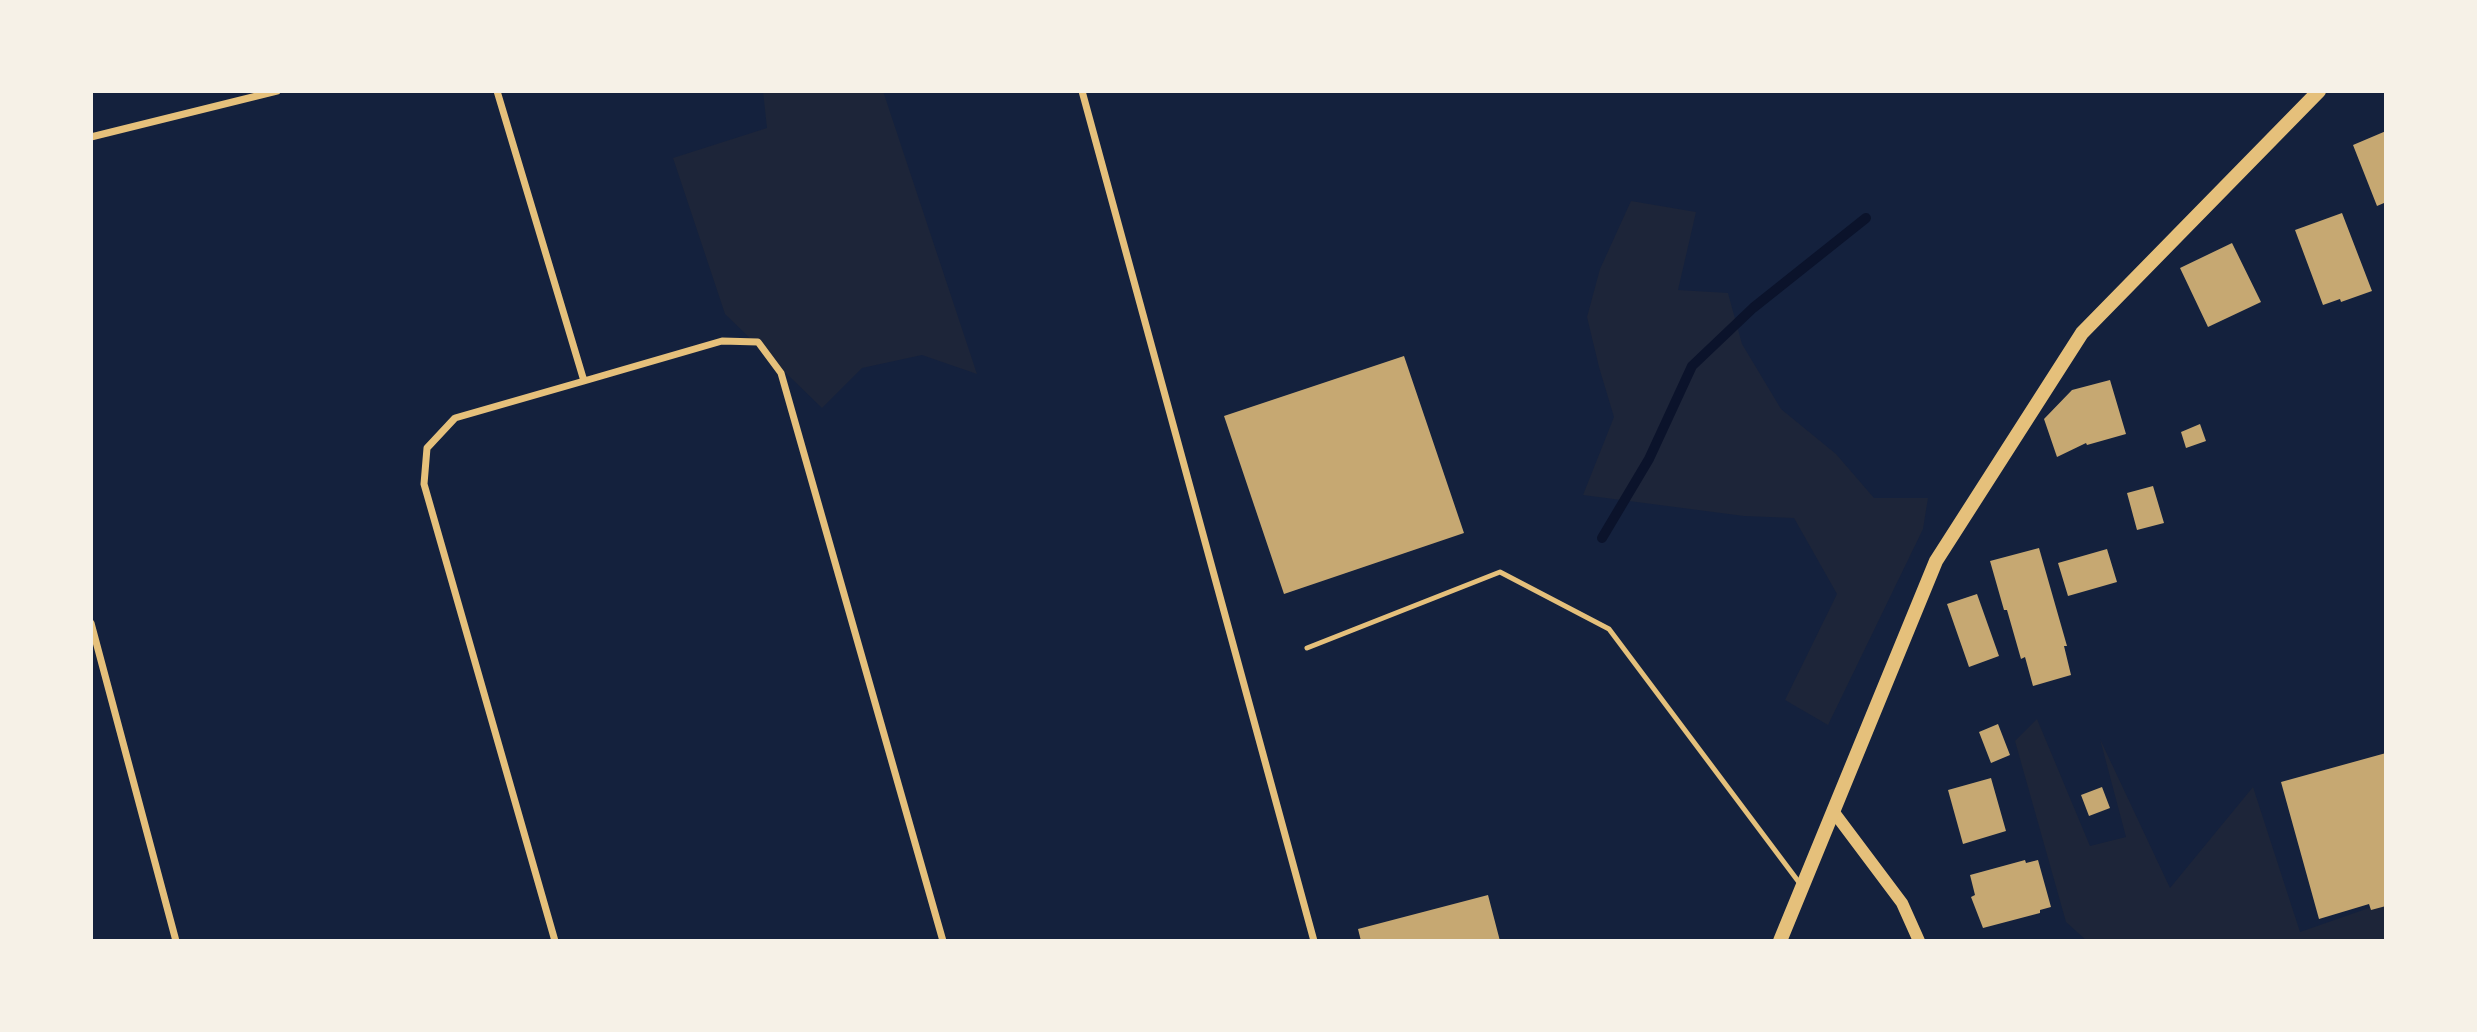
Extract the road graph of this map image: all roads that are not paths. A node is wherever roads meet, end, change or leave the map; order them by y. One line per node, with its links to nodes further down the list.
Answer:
1 (277, 91): 5 (street)
2 (497, 91): 6 (street)
3 (1082, 91): 14 (street)
4 (2319, 91): 9 (main road)
5 (91, 137)
6 (584, 381): 12 (street); 13 (street)
7 (91, 623): 11 (street)
8 (1307, 648): 10 (lane)
9 (1833, 811): 10 (main road); 16 (street)
10 (1802, 887): 15 (main road)
11 (176, 941)
12 (555, 941)
13 (943, 941)
14 (1314, 941)
15 (1780, 941)
16 (1919, 941)

